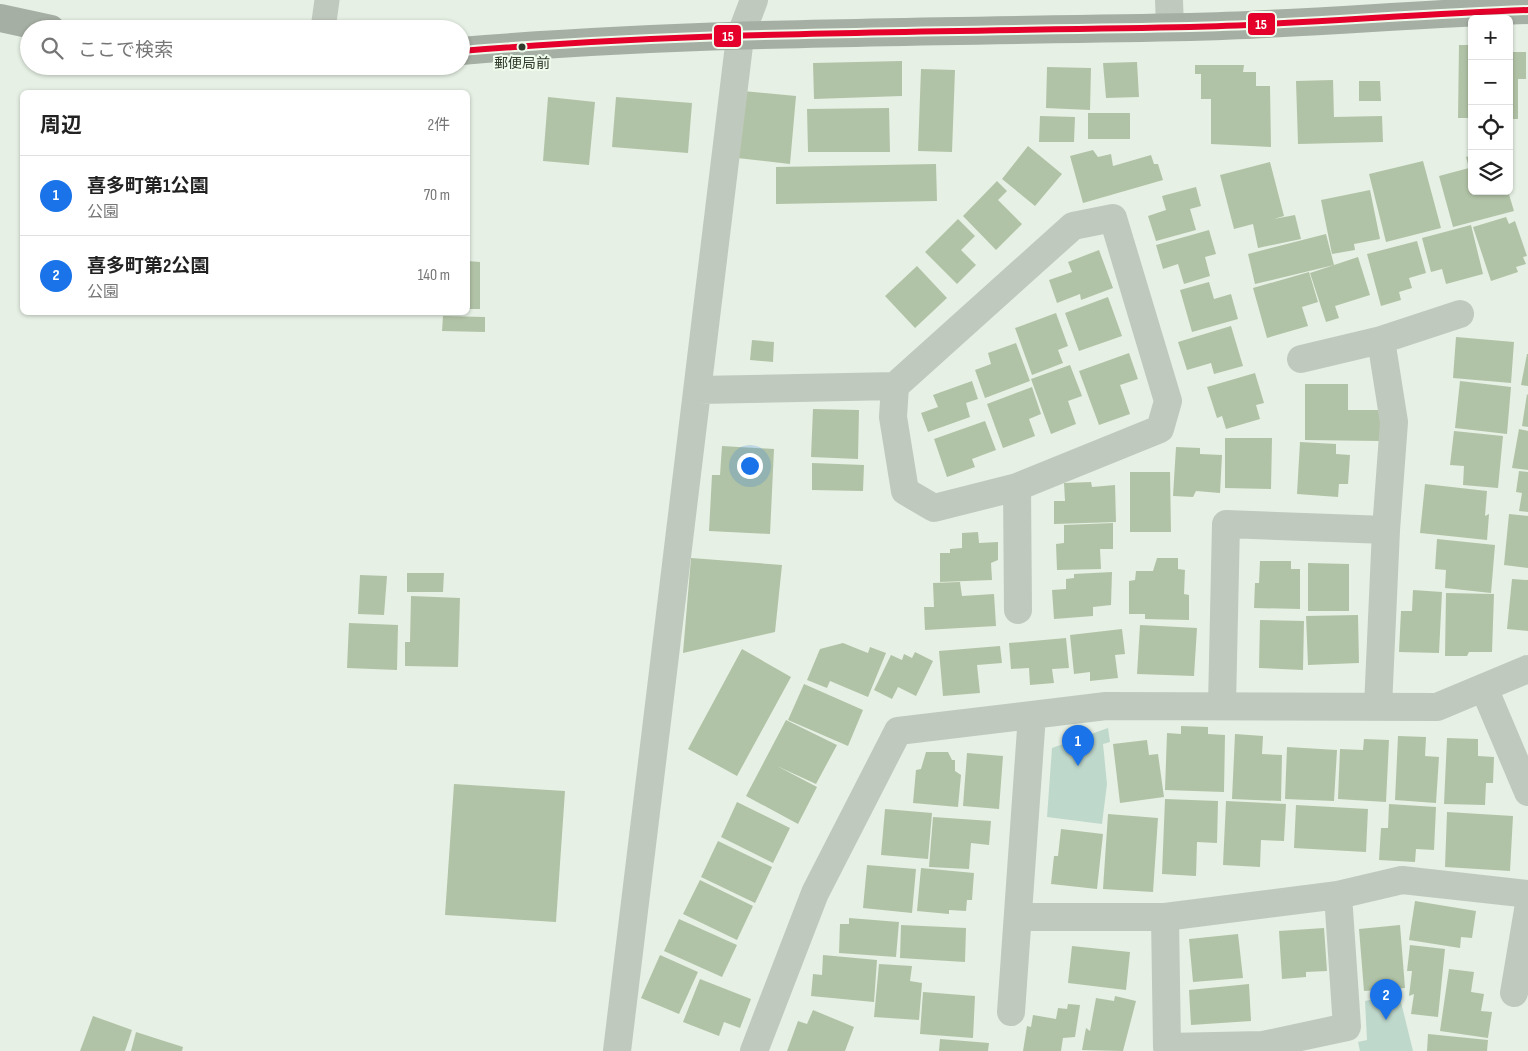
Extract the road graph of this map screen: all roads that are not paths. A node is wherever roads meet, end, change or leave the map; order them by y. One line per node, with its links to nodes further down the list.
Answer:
1 (327, 0): 7 (lane)
2 (754, 0): 10 (street)
3 (1169, 0): 9 (street)
4 (1463, 6): 5 (highway); 9 (highway)
5 (1528, 10)
6 (0, 18): 8 (highway)
7 (324, 20)
8 (20, 22)
9 (1170, 27): 10 (highway)
10 (740, 37): 11 (highway); 16 (street)
11 (470, 50)
12 (1460, 314): 13 (street)
13 (1381, 340): 14 (street); 18 (street)
14 (1301, 360)
15 (895, 386): 16 (street); 17 (street); 17 (street)
16 (698, 390): 34 (street)
17 (1017, 487): 19 (street)
18 (1386, 530): 22 (street); 23 (street)
19 (1018, 610)
20 (1528, 669): 21 (street)
21 (1484, 688): 23 (street); 25 (street)
22 (1222, 705): 23 (street); 24 (street)
23 (1378, 707)
24 (1032, 715): 29 (street); 35 (street)
25 (1528, 792)
26 (1528, 894): 27 (street)
27 (1338, 895): 30 (street); 33 (street)
28 (1528, 910): 31 (street)
29 (1019, 917): 30 (street); 32 (street)
30 (1165, 917): 33 (street)
31 (1514, 993)
32 (1011, 1012)
33 (1264, 1048)
34 (617, 1051)
35 (754, 1051)

